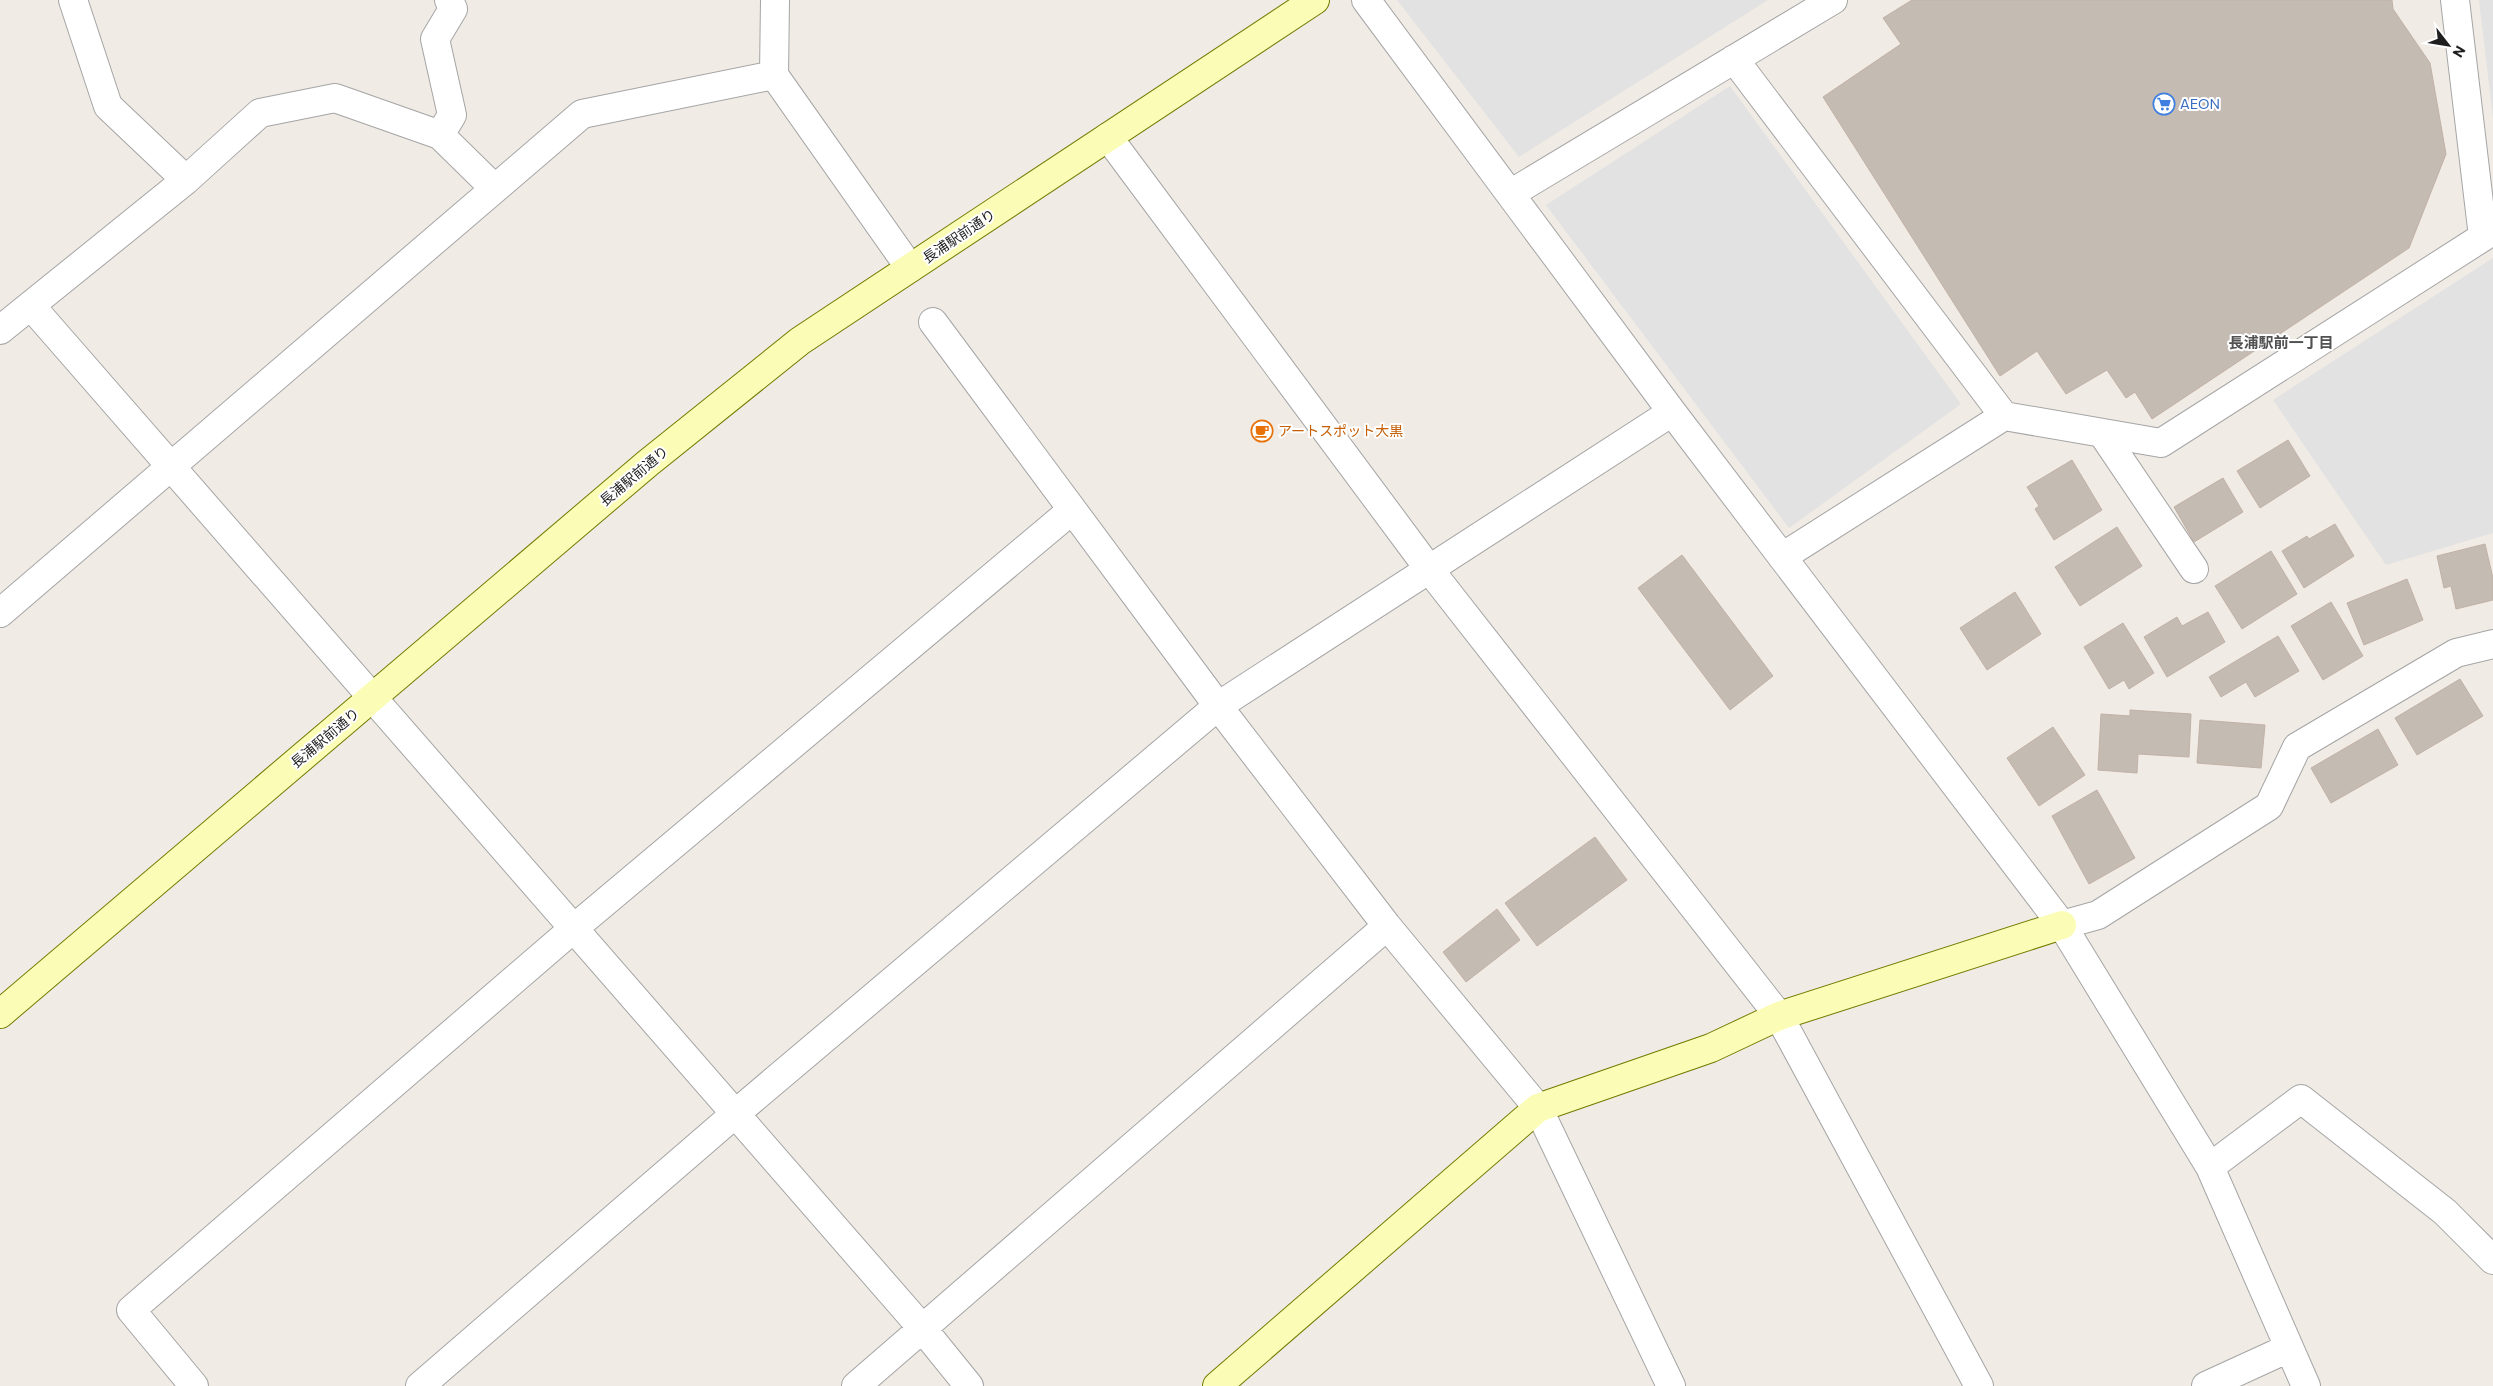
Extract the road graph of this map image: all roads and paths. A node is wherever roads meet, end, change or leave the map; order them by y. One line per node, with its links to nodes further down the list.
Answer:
1 (73, 0): 12 (street)
2 (449, 0): 10 (street)
3 (776, 0): 9 (street)
4 (1314, 0): 11 (street, 長浦駅前通り)
5 (1366, 0): 14 (street)
6 (1834, 0): 8 (street)
7 (2455, 0): 21 (street)
8 (1734, 58): 14 (street); 20 (street)
9 (774, 75): 13 (street); 15 (street)
10 (440, 135): 12 (street); 13 (street)
11 (1108, 137): 15 (street, 長浦駅前通り); 25 (street)
12 (186, 180): 16 (street)
13 (494, 188): 22 (street)
14 (1510, 194): 19 (street)
15 (910, 268): 29 (street, 長浦駅前通り)
16 (31, 306): 18 (street); 22 (street)
17 (933, 322): 23 (street)
18 (0, 330)
19 (1672, 412): 24 (street); 25 (street)
20 (2004, 416): 21 (street); 24 (street)
21 (2102, 433): 26 (street)
22 (172, 467): 27 (street); 29 (street)
23 (1072, 510): 30 (street); 33 (street)
24 (1782, 557): 31 (street)
25 (1429, 569): 30 (street); 35 (street)
26 (2194, 569)
27 (0, 613)
28 (2493, 644): 31 (street)
29 (373, 698): 33 (street); 34 (street, 長浦駅前通り)
30 (1218, 706): 32 (street); 37 (street)
31 (2062, 925): 35 (street); 38 (street)
32 (1387, 926): 36 (street); 40 (street)
33 (573, 929): 37 (street); 43 (street)
34 (0, 1014)
35 (1780, 1016): 36 (street); 48 (street)
36 (1538, 1108): 42 (street); 47 (street)
37 (735, 1114): 40 (street); 44 (street)
38 (2210, 1167): 39 (street); 41 (street)
39 (2493, 1260)
40 (922, 1328): 45 (street); 46 (street)
41 (2289, 1348): 49 (street); 50 (street)
42 (1665, 1383)
43 (194, 1386)
44 (420, 1386)
45 (856, 1386)
46 (969, 1386)
47 (1216, 1386)
48 (1980, 1386)
49 (2206, 1386)
50 (2306, 1386)

